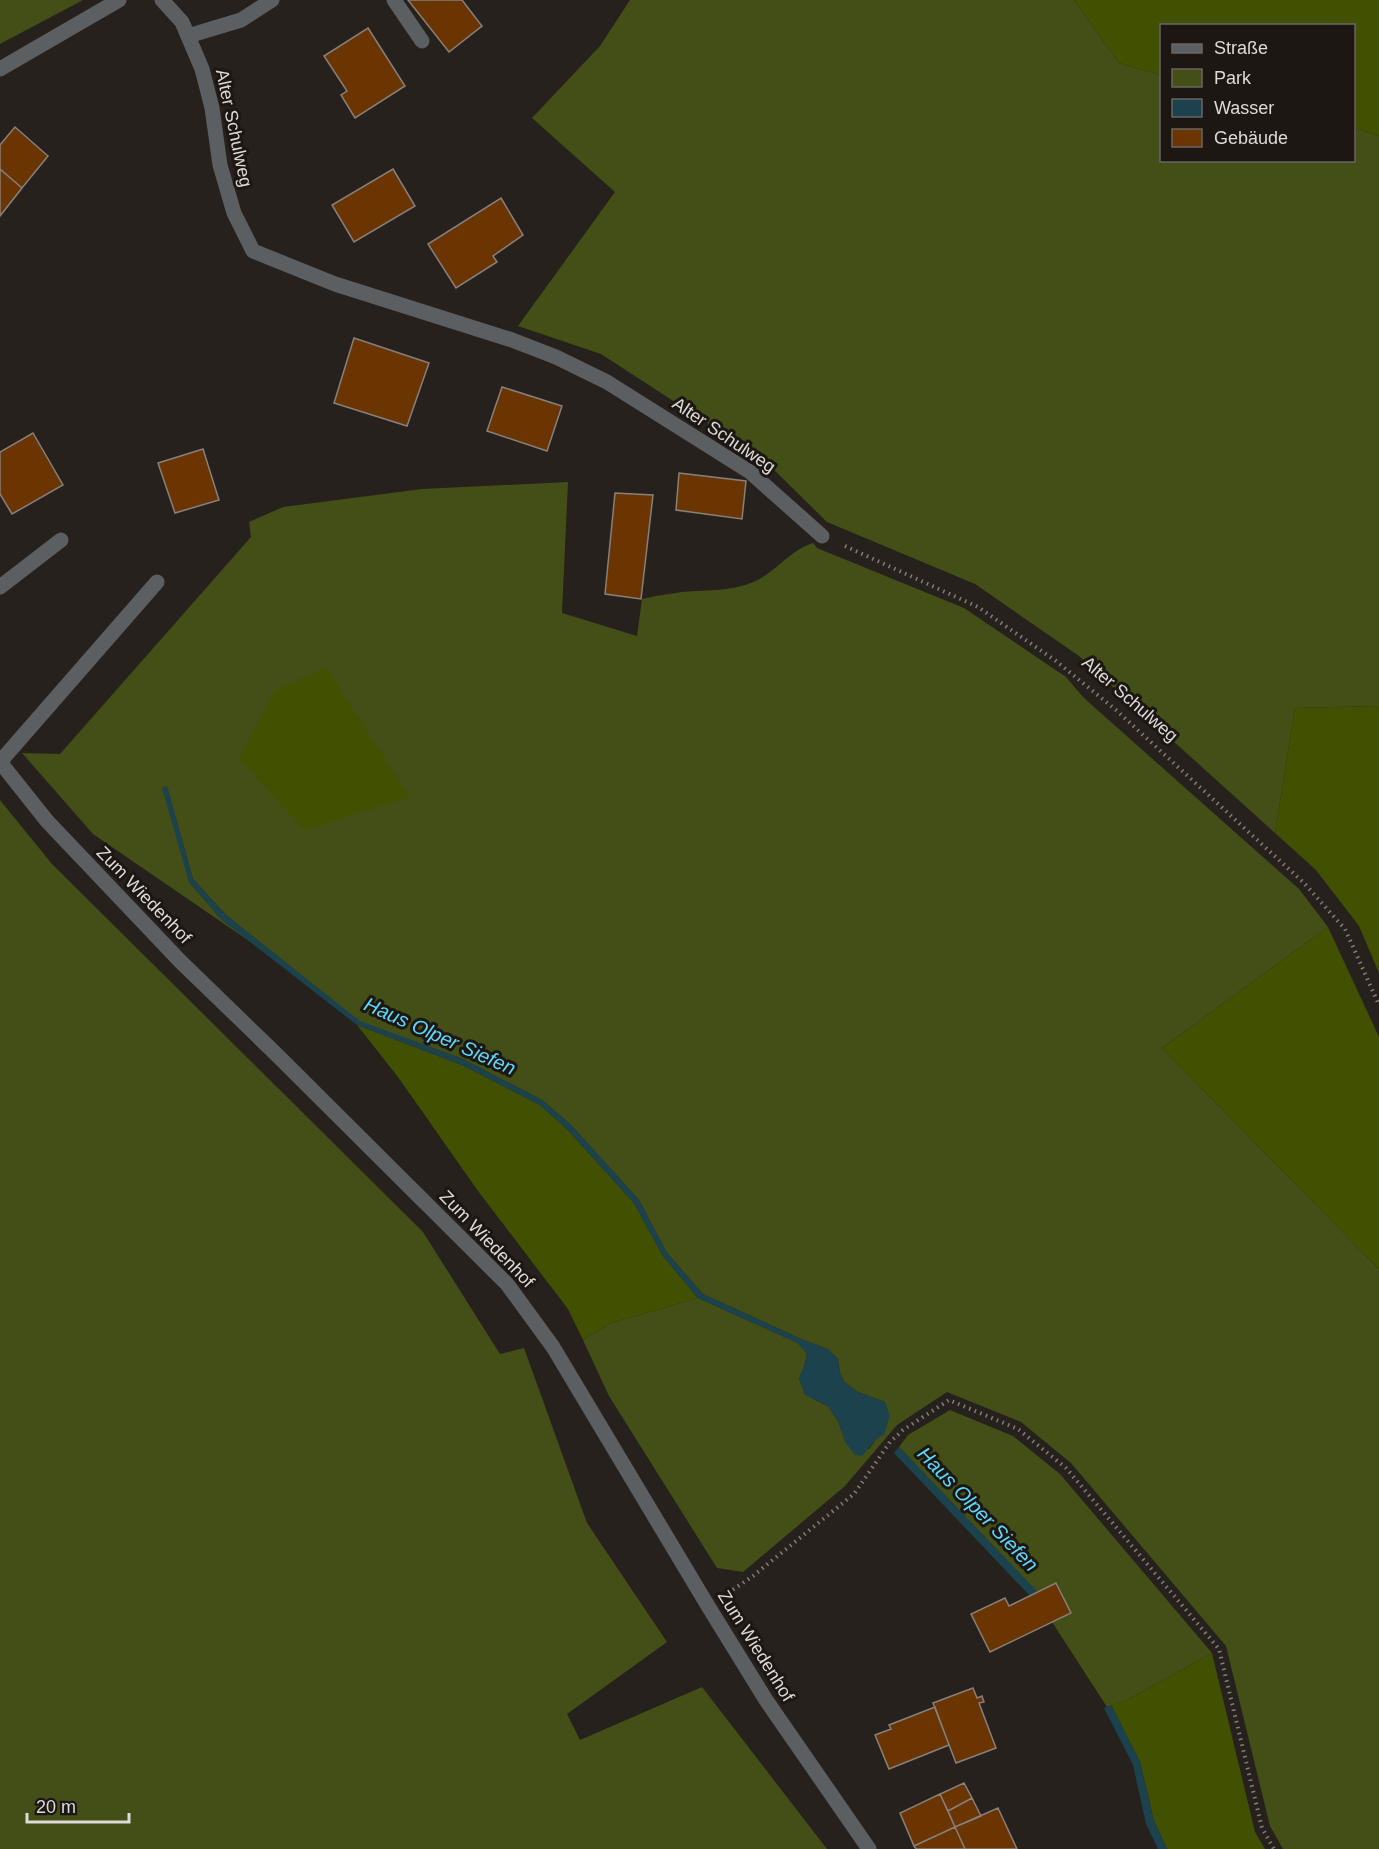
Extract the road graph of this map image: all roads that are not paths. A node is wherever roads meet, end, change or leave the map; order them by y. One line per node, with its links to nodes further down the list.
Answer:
1 (119, 0): 7 (street)
2 (162, 0): 5 (street, Alter Schulweg)
3 (272, 0): 5 (street)
4 (394, 0): 6 (street)
5 (188, 36): 8 (street, Alter Schulweg)
6 (422, 41)
7 (0, 69)
8 (822, 536)
9 (61, 540): 11 (street)
10 (157, 582): 12 (street)
11 (0, 587)
12 (0, 762): 13 (street, Zum Wiedenhof)
13 (869, 1849)

